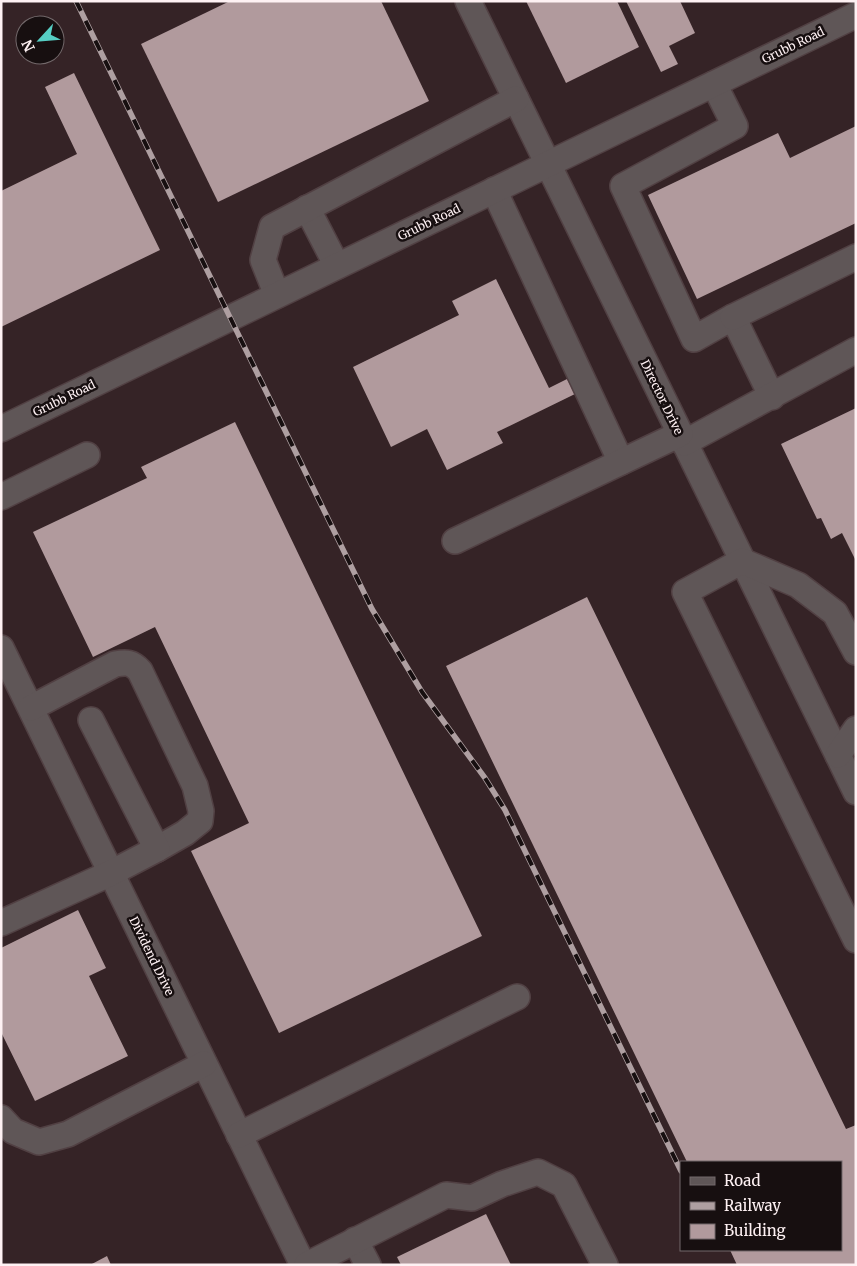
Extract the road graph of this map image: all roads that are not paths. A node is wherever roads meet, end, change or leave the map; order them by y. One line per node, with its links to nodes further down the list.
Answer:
1 (468, 1): 4 (street, Director Drive)
2 (856, 15): 3 (street, Grubb Road)
3 (714, 84): 5 (street, Grubb Road); 11 (street)
4 (516, 99): 5 (street, Director Drive); 7 (street)
5 (548, 164): 6 (street, Grubb Road); 15 (street, Director Drive)
6 (494, 190): 9 (street, Grubb Road); 17 (street)
7 (307, 208): 9 (street); 10 (street)
8 (856, 256): 11 (street)
9 (337, 266): 10 (street, Grubb Road)
10 (278, 295): 14 (street, Grubb Road)
11 (733, 317): 13 (street)
12 (856, 350): 13 (street)
13 (772, 397): 15 (street)
14 (1, 429)
15 (682, 438): 17 (street); 20 (street, Director Drive)
16 (88, 455): 18 (street)
17 (621, 462): 19 (street)
18 (1, 497)
19 (455, 541)
20 (742, 561): 22 (street); 26 (street, Director Drive); 31 (street)
21 (1, 648): 23 (street, Dividend Drive)
22 (856, 652)
23 (31, 708): 28 (street); 29 (street, Dividend Drive)
24 (91, 720): 28 (street)
25 (856, 729): 26 (street)
26 (838, 755): 27 (street, Director Drive)
27 (856, 792)
28 (157, 849): 29 (street)
29 (111, 873): 30 (street); 33 (street, Dividend Drive)
30 (1, 923)
31 (856, 940)
32 (517, 997): 35 (street)
33 (204, 1064): 34 (street); 35 (street, Dividend Drive)
34 (1, 1118)
35 (240, 1135): 37 (street, Dividend Drive)
36 (355, 1240): 38 (street); 39 (street); 40 (street)
37 (303, 1265)
38 (307, 1265)
39 (368, 1265)
40 (605, 1265)

